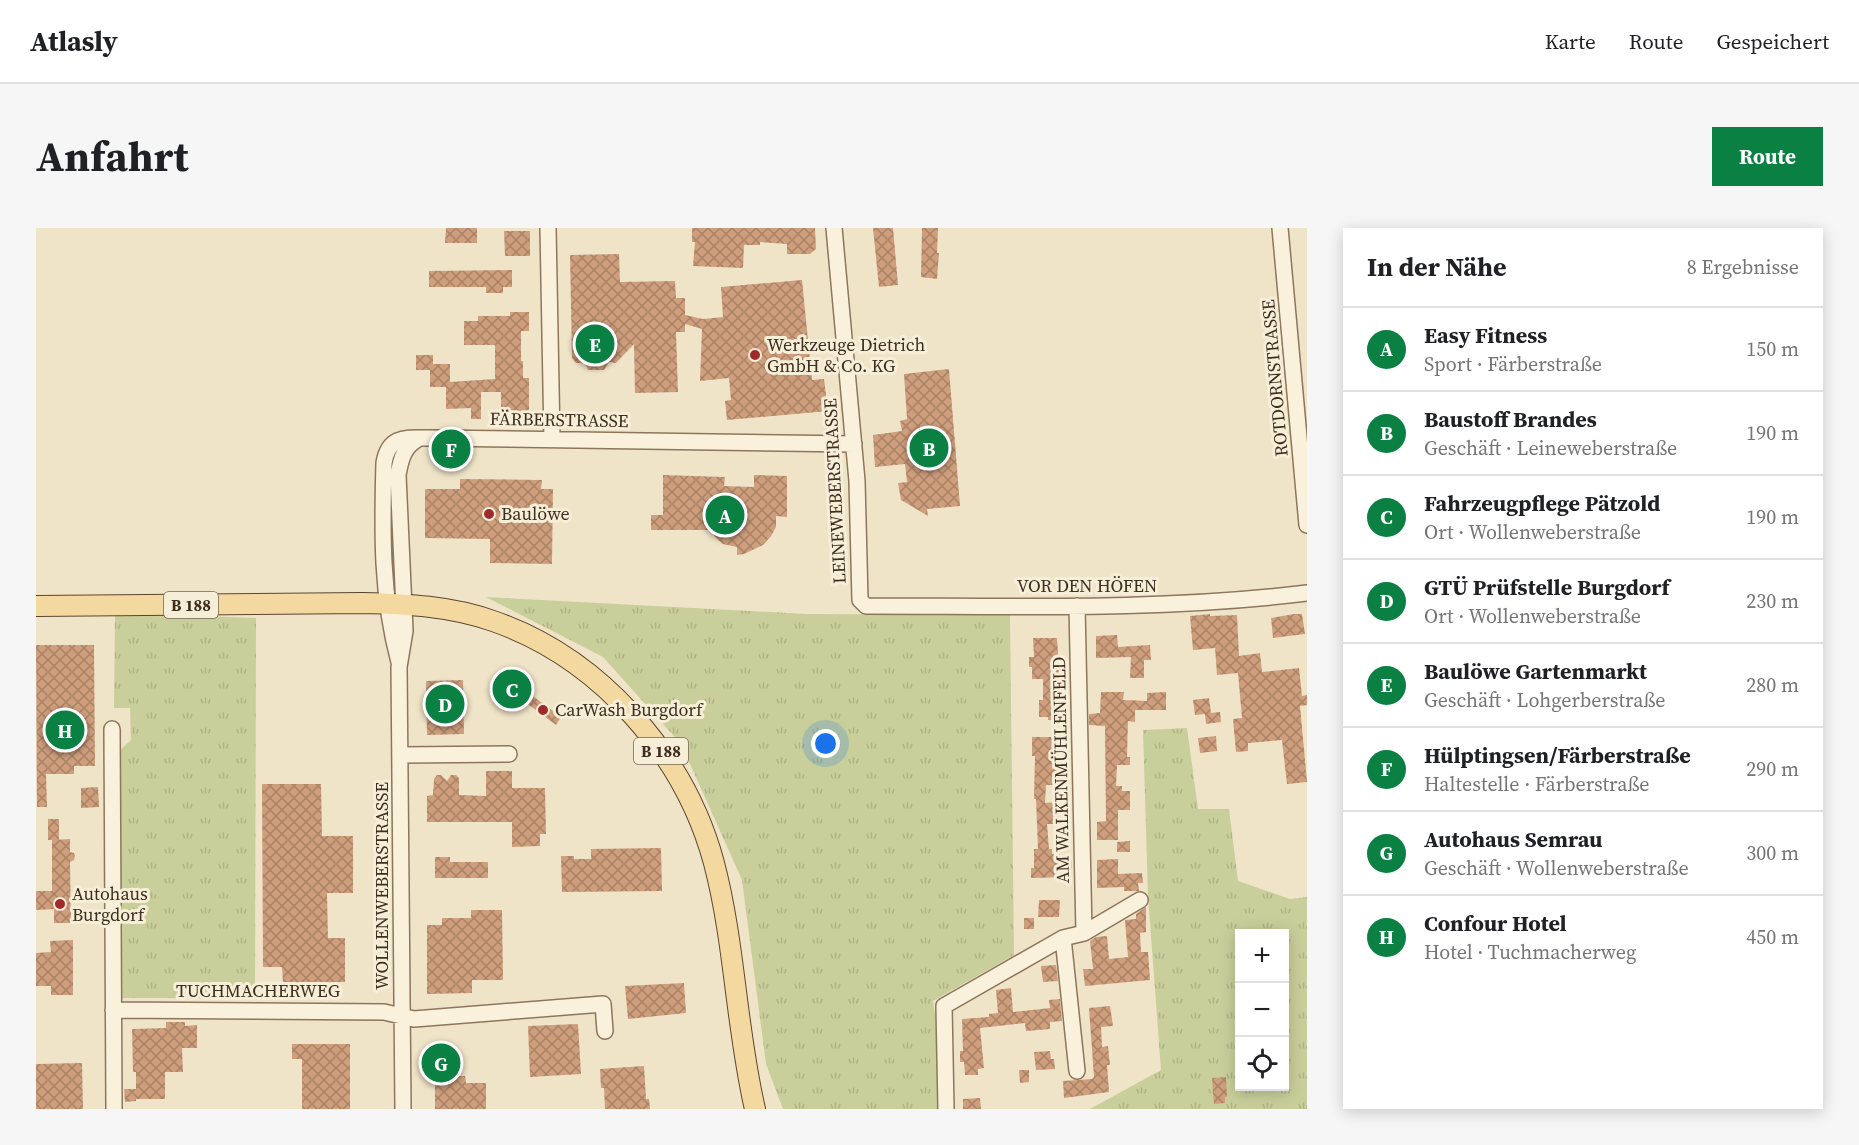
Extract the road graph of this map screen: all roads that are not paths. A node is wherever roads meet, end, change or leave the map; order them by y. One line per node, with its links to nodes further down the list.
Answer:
1 (548, 228): 5 (street)
2 (834, 228): 6 (street, LEINEWEBERSTRASSE)
3 (1280, 228): 7 (street, ROTDORNSTRASSE)
4 (418, 439): 5 (street, FÄRBERSTRASSE); 10 (street, WOLLENWEBERSTRASSE)
5 (552, 439): 6 (street, FÄRBERSTRASSE)
6 (854, 444): 12 (street, LEINEWEBERSTRASSE)
7 (1304, 447): 8 (street, ROTDORNSTRASSE)
8 (1307, 525)
9 (1307, 593): 13 (street, VOR DEN HÖFEN)
10 (395, 604): 11 (main road, B 188); 16 (street, WOLLENWEBERSTRASSE); 26 (main road, B 188)
11 (36, 606)
12 (866, 606): 13 (street, VOR DEN HÖFEN)
13 (1077, 606): 18 (street, AM WALKENMÜHLENFELD)
14 (112, 729): 20 (street)
15 (509, 754): 16 (street)
16 (401, 755): 21 (street, WOLLENWEBERSTRASSE)
17 (1140, 900): 18 (street)
18 (1084, 933): 19 (street)
19 (1063, 938): 23 (street); 27 (street)
20 (113, 1010): 21 (street, TUCHMACHERWEG); 24 (street)
21 (402, 1016): 22 (street); 25 (street, WOLLENWEBERSTRASSE)
22 (605, 1031)
23 (1077, 1071)
24 (114, 1109)
25 (402, 1109)
26 (755, 1109)
27 (946, 1109)

